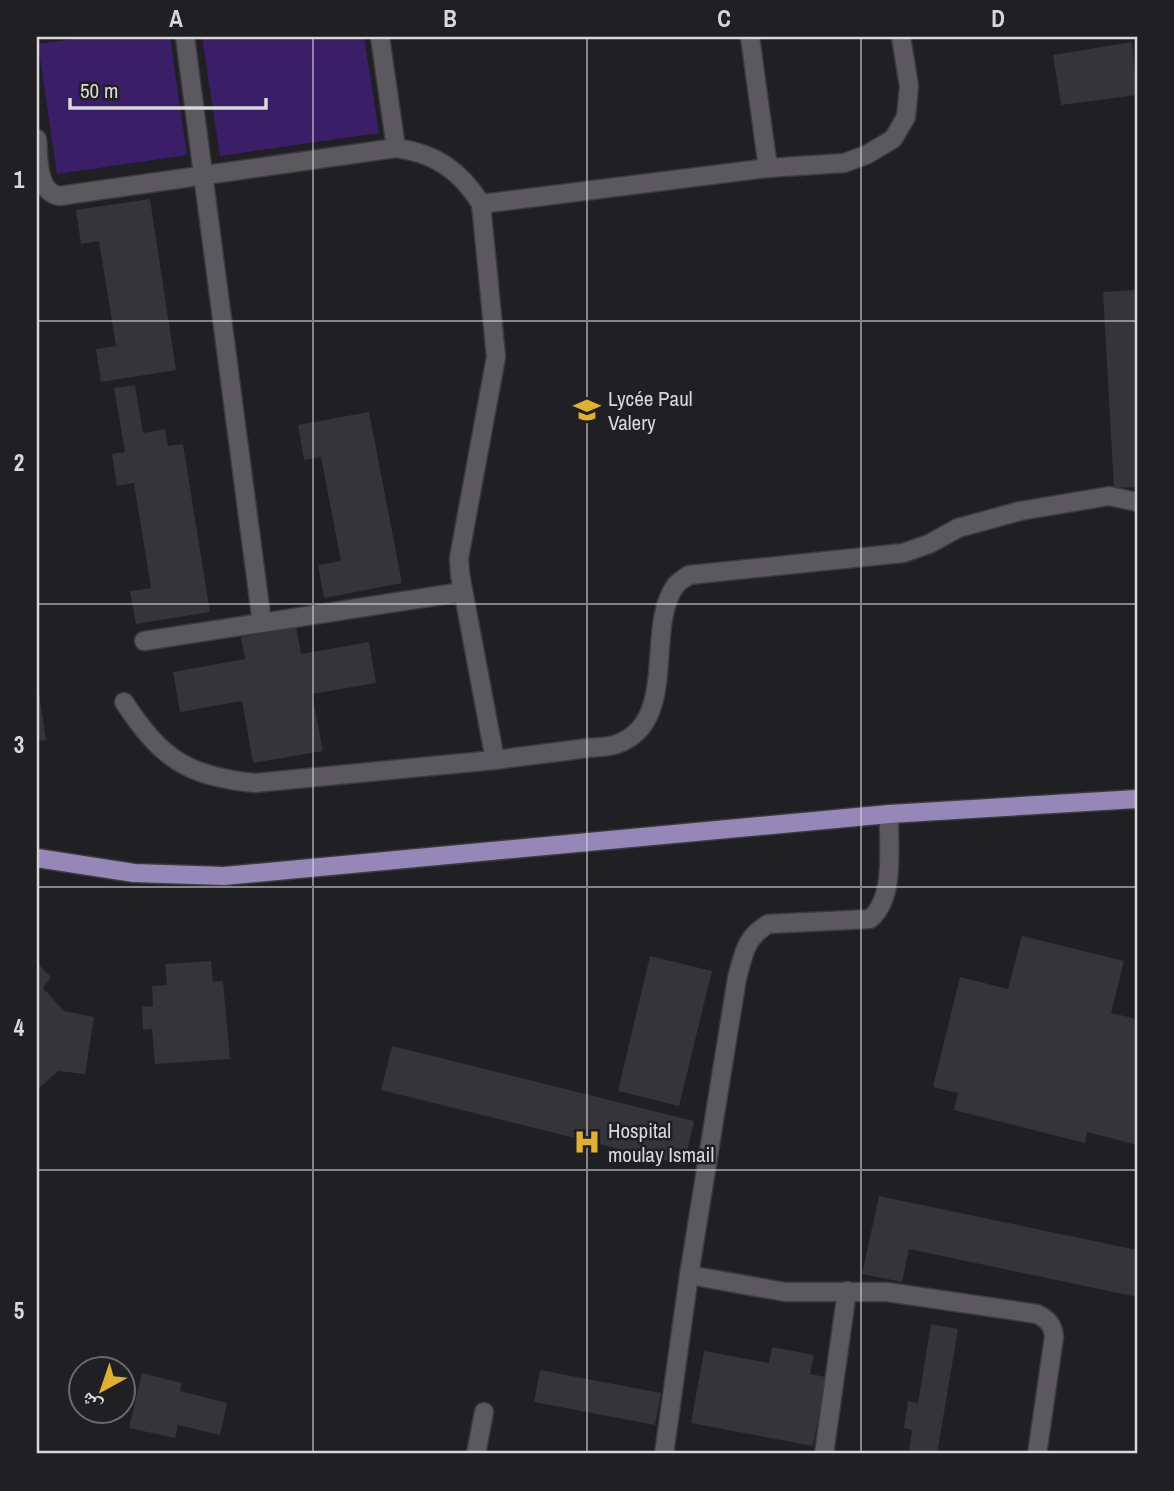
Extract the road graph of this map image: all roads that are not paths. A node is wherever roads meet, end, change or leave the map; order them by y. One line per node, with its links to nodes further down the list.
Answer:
1 (185, 37): 8 (lane)
2 (380, 37): 6 (lane)
3 (750, 37): 7 (lane)
4 (901, 37): 7 (lane)
5 (37, 139): 8 (lane)
6 (396, 148): 8 (lane); 9 (lane)
7 (768, 168): 9 (lane)
8 (203, 176): 12 (lane)
9 (481, 204): 11 (lane)
10 (1137, 502): 15 (lane)
11 (462, 592): 12 (lane); 15 (lane)
12 (262, 624): 13 (lane)
13 (144, 641)
14 (124, 702): 15 (lane)
15 (495, 760)
16 (1137, 799): 17 (main road)
17 (889, 814): 18 (main road); 19 (lane)
18 (37, 858)
19 (690, 1275): 20 (lane); 23 (lane)
20 (847, 1291): 24 (lane); 25 (lane)
21 (484, 1412): 22 (lane)
22 (476, 1454)
23 (664, 1454)
24 (824, 1454)
25 (1037, 1454)

